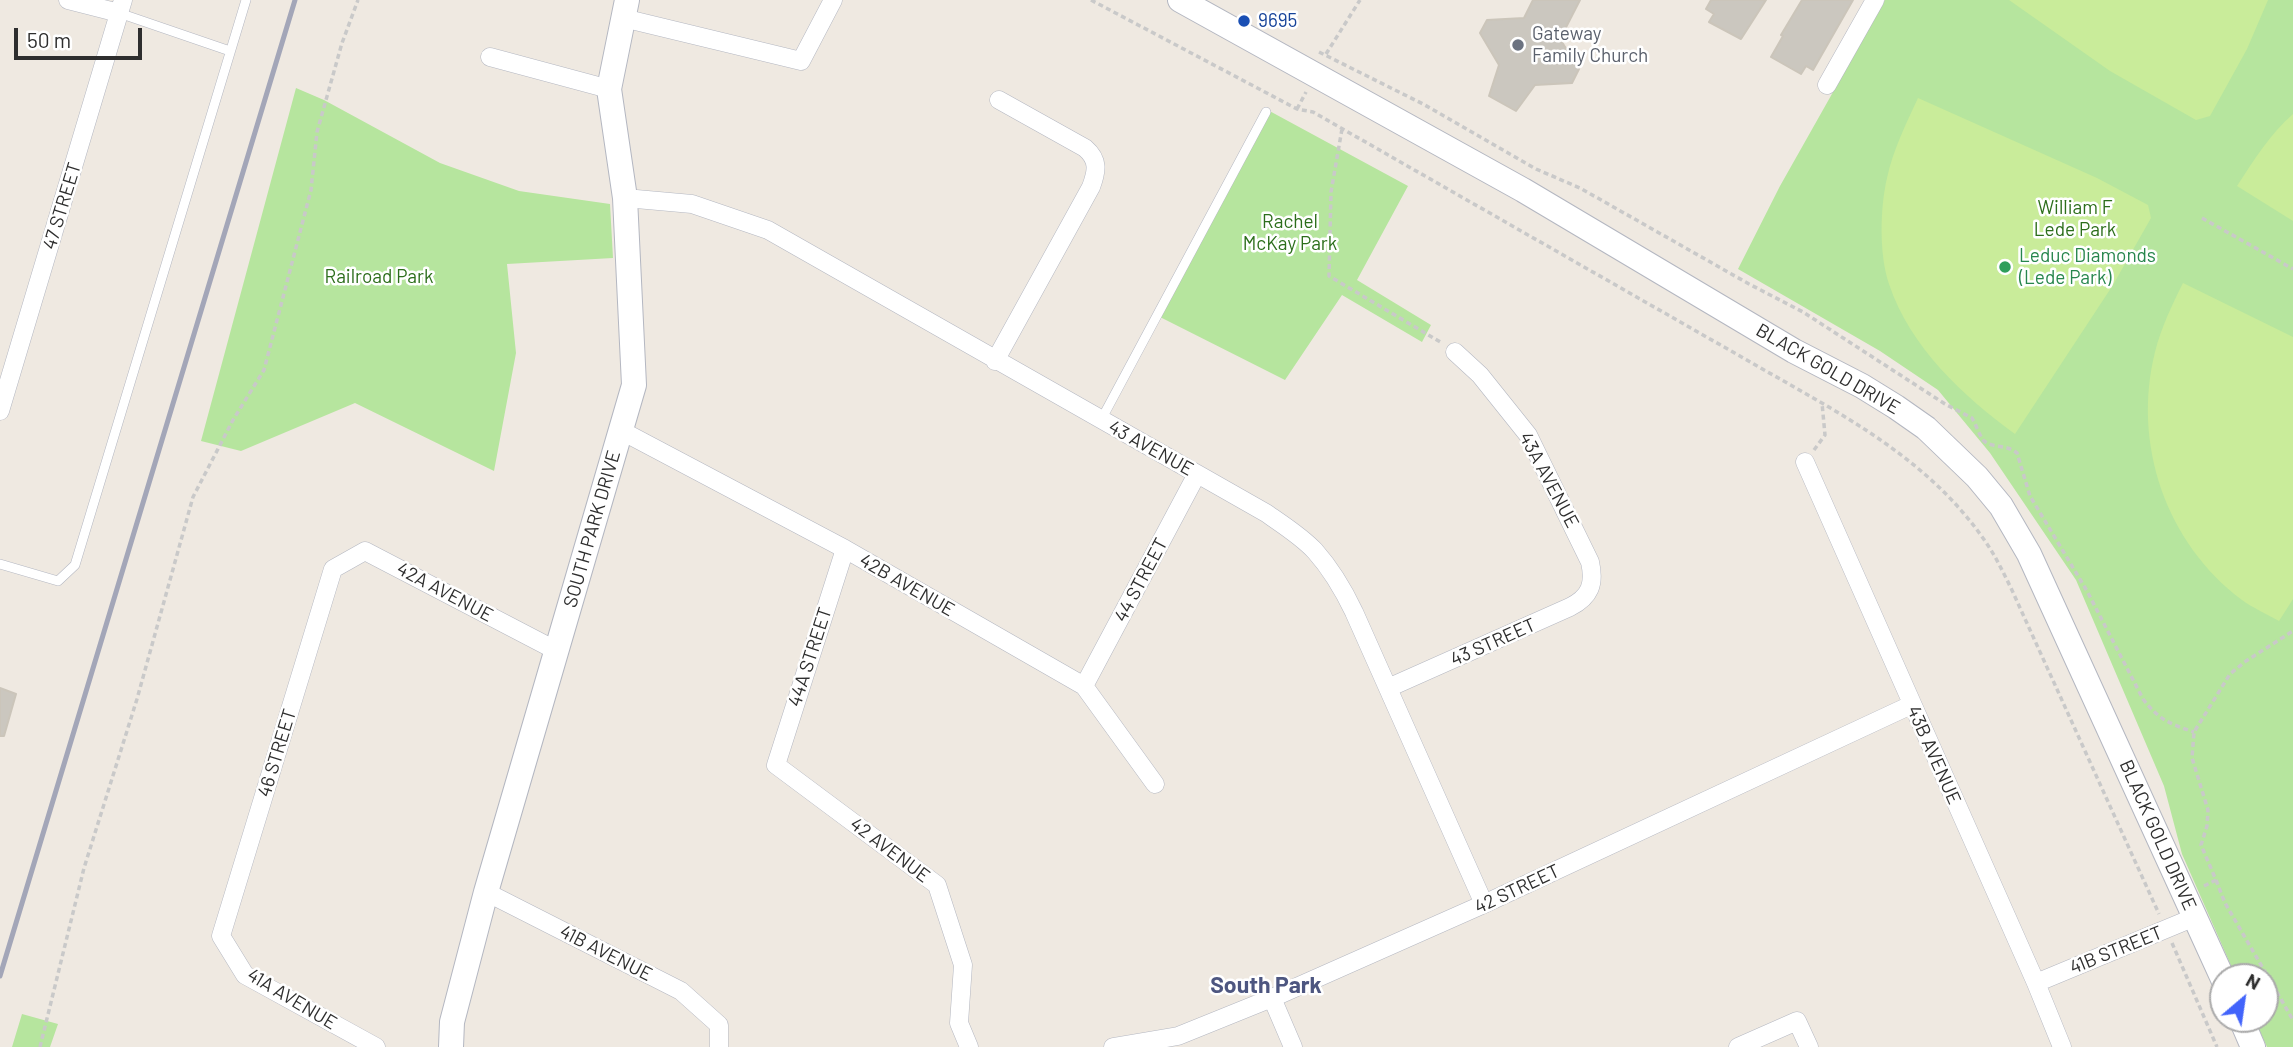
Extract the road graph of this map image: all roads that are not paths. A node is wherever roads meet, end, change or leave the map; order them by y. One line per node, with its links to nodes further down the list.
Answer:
1 (68, 0): 6 (street)
2 (246, 0): 8 (lane)
3 (833, 0): 7 (street)
4 (1180, 0): 34 (main road, BLACK GOLD DRIVE)
5 (1875, 0): 10 (street)
6 (121, 7): 8 (lane); 17 (street, 47 STREET)
7 (625, 9): 11 (main road, SOUTH PARK DRIVE)
8 (230, 51): 23 (lane)
9 (490, 57): 11 (street)
10 (1827, 85)
11 (609, 89): 14 (main road, SOUTH PARK DRIVE)
12 (999, 100): 16 (street)
13 (1266, 112): 18 (lane)
14 (625, 198): 16 (street, 43 AVENUE); 19 (main road, SOUTH PARK DRIVE)
15 (1455, 352): 25 (street, 43A AVENUE)
16 (995, 361): 18 (street, 43 AVENUE)
17 (0, 411)
18 (1101, 420): 21 (street, 43 AVENUE)
19 (620, 430): 22 (street, 42B AVENUE); 26 (main road, SOUTH PARK DRIVE)
20 (1805, 462): 29 (street, 43B AVENUE)
21 (1197, 474): 27 (street, 44 STREET); 28 (street, 43 AVENUE)
22 (845, 550): 27 (street, 42B AVENUE); 30 (street, 44A STREET)
23 (0, 564)
24 (333, 569): 26 (street, 42A AVENUE); 35 (street, 46 STREET)
25 (1592, 588): 28 (street, 43 STREET)
26 (557, 651): 32 (main road, SOUTH PARK DRIVE)
27 (1084, 686): 31 (street, 42B AVENUE)
28 (1388, 688): 33 (street, 43 AVENUE)
29 (1912, 705): 33 (street, 42 STREET); 37 (street, 43B AVENUE)
30 (776, 765): 42 (street, 42 AVENUE)
31 (1155, 784)
32 (486, 892): 40 (main road, SOUTH PARK DRIVE); 41 (street, 41B AVENUE)
33 (1484, 904): 38 (street, 42 STREET)
34 (2190, 906): 36 (main road, BLACK GOLD DRIVE); 37 (street, 41B STREET)
35 (221, 936): 39 (street, 41A AVENUE)
36 (2216, 963)
37 (2036, 982): 47 (street, 43B AVENUE)
38 (1272, 998): 43 (street, 42 STREET); 44 (street)
39 (376, 1047)
40 (451, 1047)
41 (719, 1047)
42 (969, 1047)
43 (1113, 1047)
44 (1293, 1047)
45 (1738, 1047): 46 (street)
46 (1809, 1047)
47 (2062, 1047)

